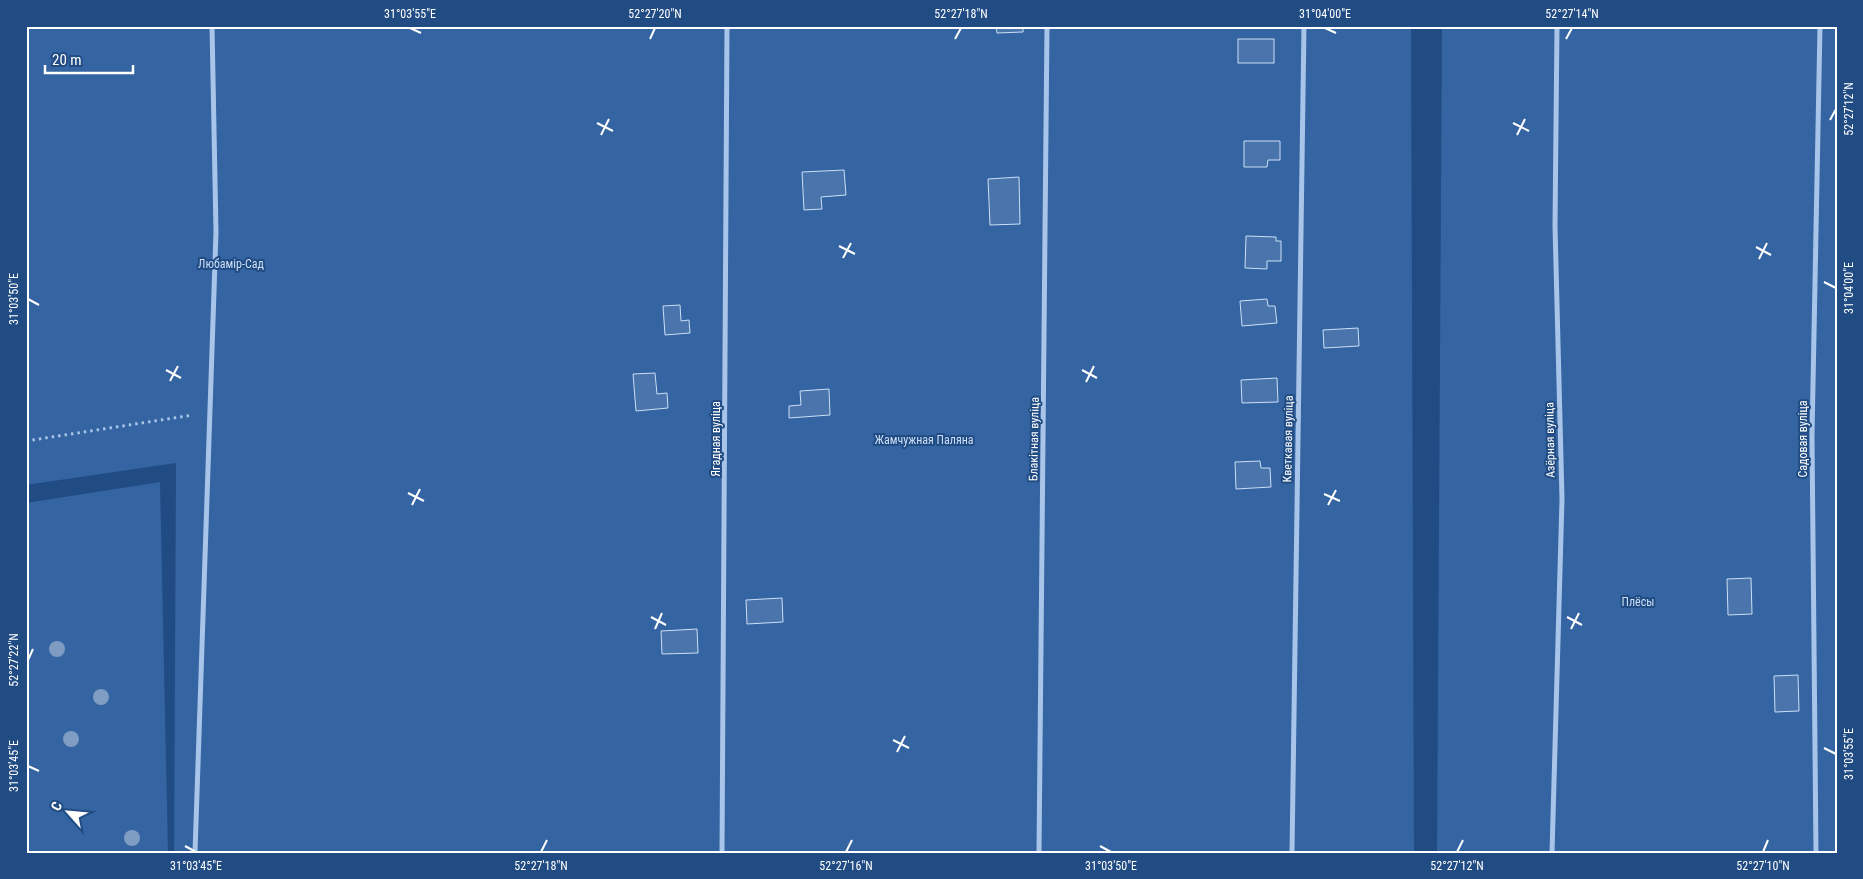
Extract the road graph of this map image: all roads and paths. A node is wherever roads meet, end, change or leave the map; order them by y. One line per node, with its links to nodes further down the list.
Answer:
1 (212, 26): 7 (street)
2 (728, 26): 10 (street, Ягадная вуліца)
3 (1047, 26): 11 (street, Блакітная вуліца)
4 (1304, 26): 12 (street, Кветкавая вуліца)
5 (1557, 26): 13 (street, Азёрная вуліца)
6 (1820, 26): 14 (street, Садовая вуліца)
7 (211, 412): 8 (path); 9 (street)
8 (26, 441)
9 (195, 853)
10 (722, 853)
11 (1039, 853)
12 (1292, 853)
13 (1552, 853)
14 (1816, 853)

